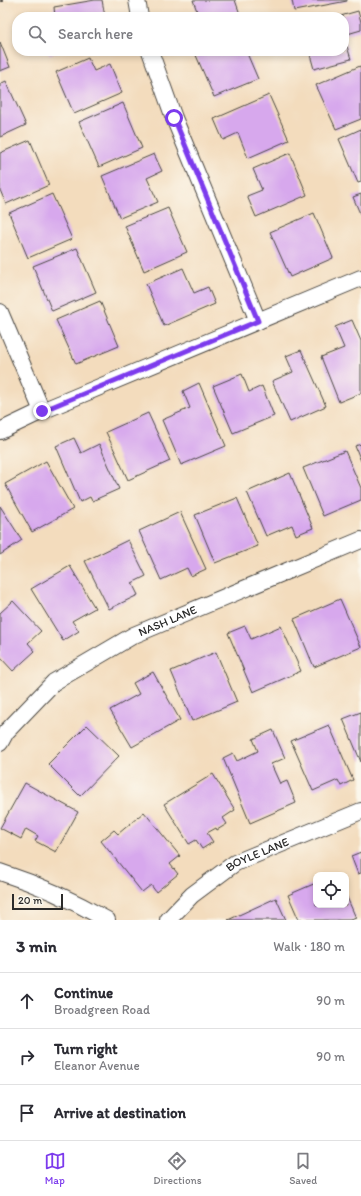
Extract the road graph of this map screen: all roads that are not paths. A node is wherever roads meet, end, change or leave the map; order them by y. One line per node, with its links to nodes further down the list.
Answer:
1 (137, 0): 2 (street)
2 (139, 12)
3 (152, 56): 6 (street)
4 (361, 278): 6 (street)
5 (0, 312): 7 (street)
6 (258, 321): 7 (street)
7 (42, 411): 8 (street)
8 (0, 431)
9 (361, 540): 10 (street, NASH LANE)
10 (0, 742)
11 (361, 811): 14 (street, BOYLE LANE)
12 (0, 872): 13 (street)
13 (107, 920)
14 (168, 920)

